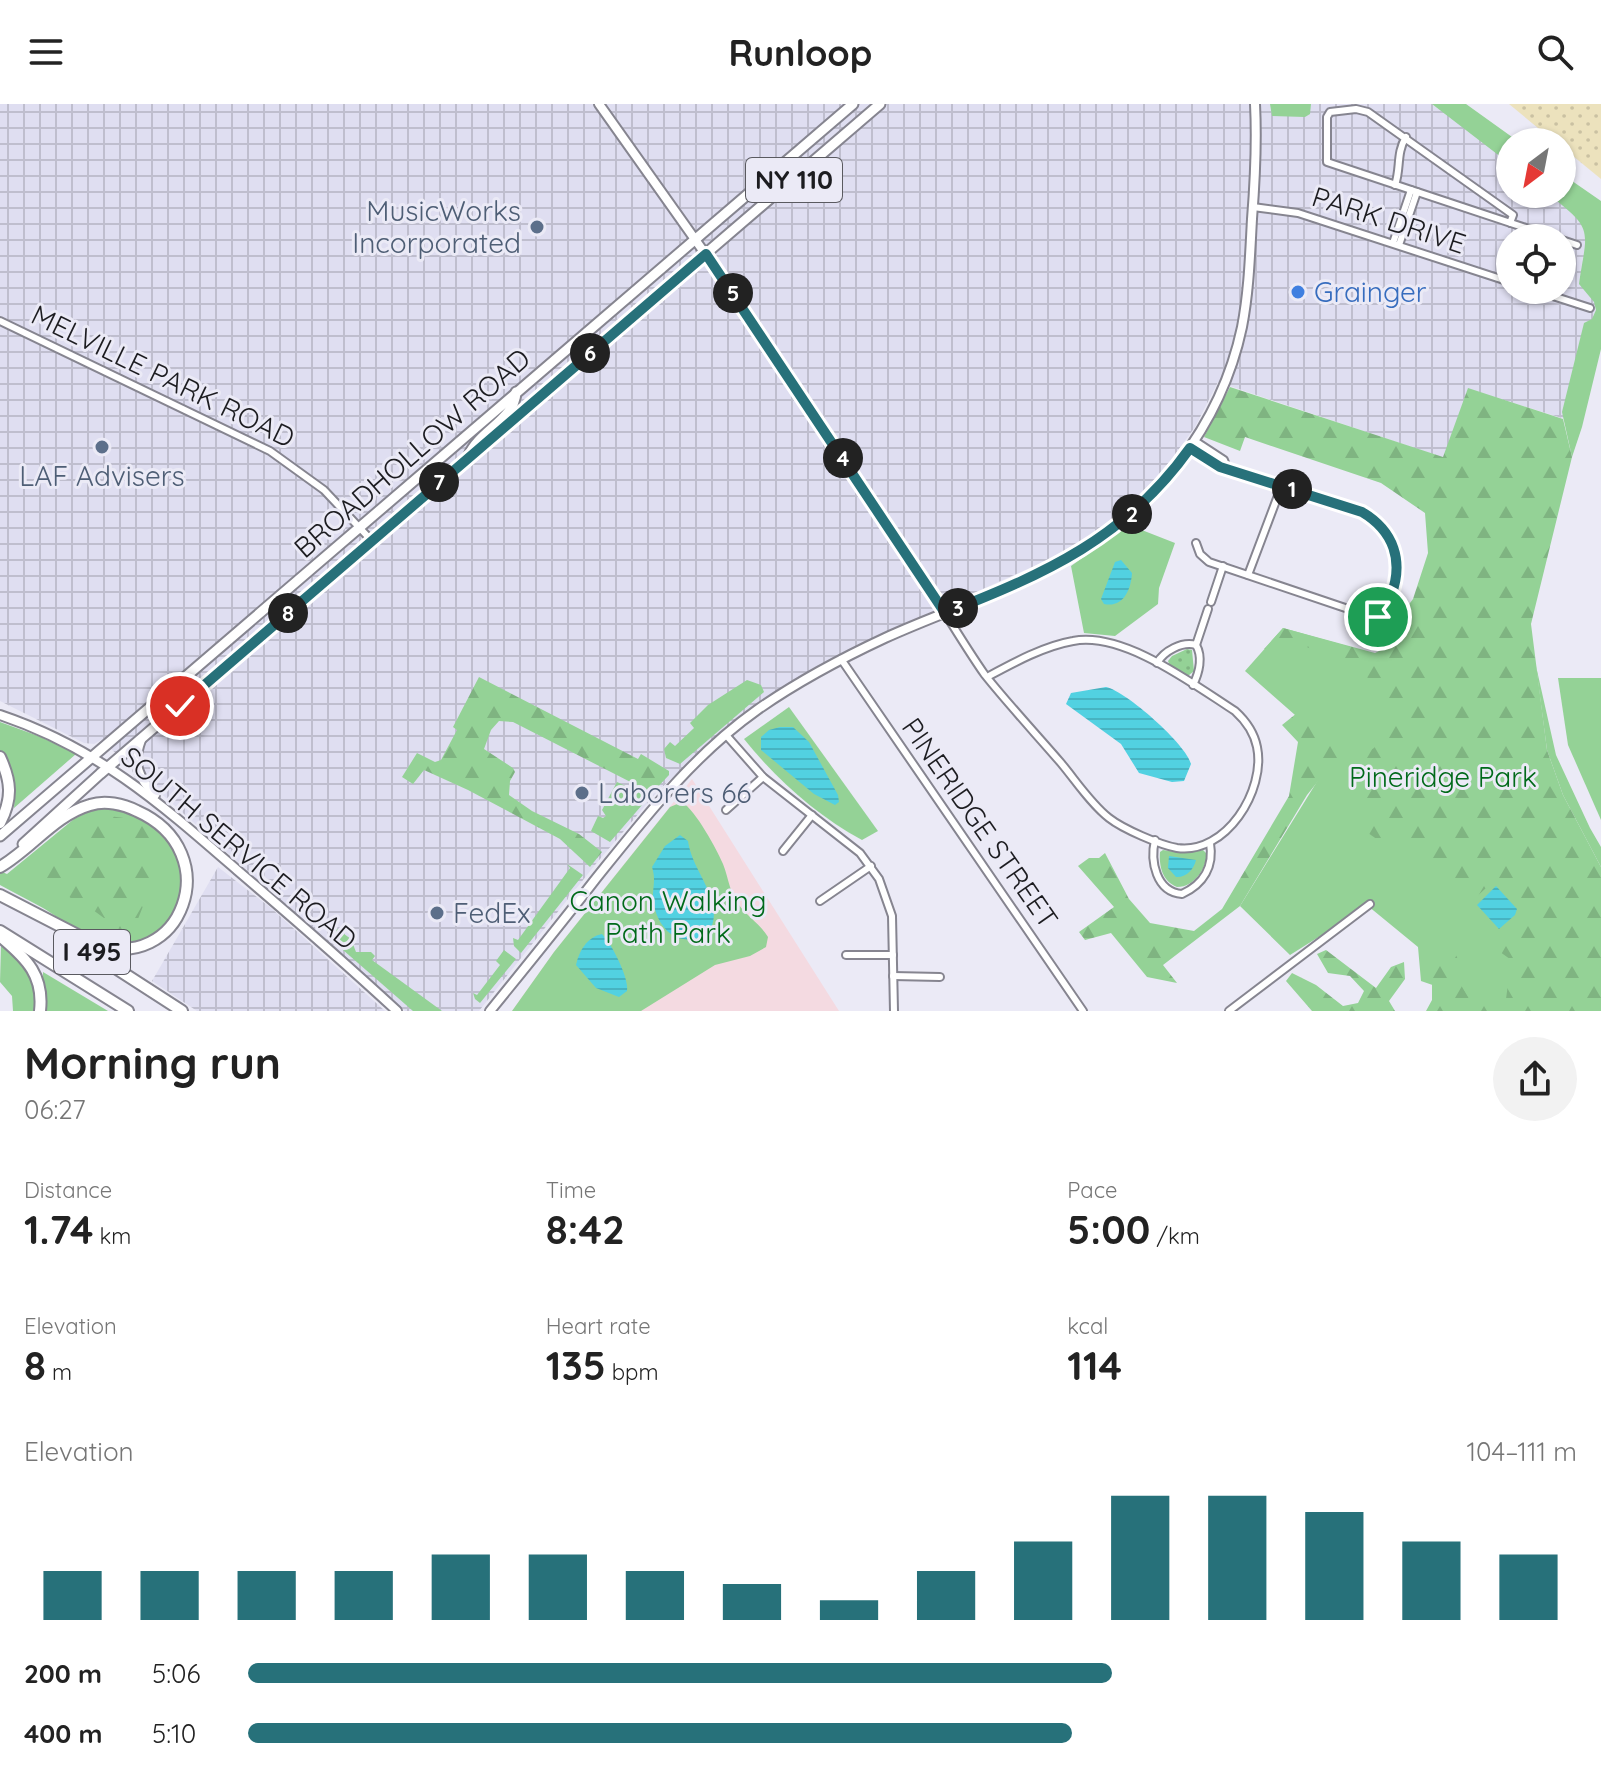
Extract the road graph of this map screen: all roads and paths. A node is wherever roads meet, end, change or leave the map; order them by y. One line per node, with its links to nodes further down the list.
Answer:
1 (599, 104): 11 (main road)
2 (853, 104): 11 (main road, BROADHOLLOW ROAD / NY 110)
3 (880, 104): 13 (main road, BROADHOLLOW ROAD / NY 110)
4 (1255, 104): 8 (main road)
5 (1406, 137): 6 (street); 6 (street); 9 (street)
6 (1395, 185): 7 (street)
7 (1414, 191): 9 (street); 12 (street)
8 (1253, 207): 12 (street, PARK DRIVE); 19 (main road)
9 (1510, 223): 10 (street)
10 (1513, 224)
11 (694, 240): 13 (main road); 18 (main road, BROADHOLLOW ROAD / NY 110)
12 (1396, 244): 14 (street, PARK DRIVE)
13 (706, 254): 20 (main road, BROADHOLLOW ROAD / NY 110); 27 (main road)
14 (1496, 277)
15 (1576, 304): 16 (street)
16 (1590, 308)
17 (0, 321): 22 (street, MELVILLE PARK ROAD)
18 (516, 392): 20 (main road); 22 (main road, BROADHOLLOW ROAD / NY 110)
19 (1193, 444): 21 (street); 27 (main road)
20 (467, 458): 23 (main road, BROADHOLLOW ROAD / NY 110)
21 (1282, 485): 26 (street); 26 (street)
22 (359, 527): 23 (street, MELVILLE PARK ROAD); 36 (main road, BROADHOLLOW ROAD / NY 110)
23 (372, 542): 35 (main road, BROADHOLLOW ROAD / NY 110)
24 (1196, 543): 25 (street)
25 (1223, 566): 26 (street); 28 (street)
26 (1248, 575)
27 (945, 613): 29 (main road); 31 (street)
28 (1196, 645): 30 (street); 32 (street)
29 (841, 659): 34 (main road); 64 (street, PINERIDGE STREET)
30 (1157, 663): 31 (street); 32 (street)
31 (987, 677): 45 (street)
32 (1193, 685): 46 (street)
33 (0, 715): 36 (main road, SOUTH SERVICE ROAD)
34 (726, 735): 39 (street); 62 (main road)
35 (142, 739): 38 (main road, BROADHOLLOW ROAD / NY 110); 42 (main road)
36 (93, 756): 38 (main road, SOUTH SERVICE ROAD); 44 (main road, BROADHOLLOW ROAD / NY 110)
37 (0, 757): 43 (highway)
38 (109, 767): 42 (main road, SOUTH SERVICE ROAD); 48 (main road, BROADHOLLOW ROAD / NY 110)
39 (763, 777): 40 (street); 41 (street)
40 (726, 810)
41 (812, 815): 47 (street); 49 (street)
42 (175, 816): 61 (main road, SOUTH SERVICE ROAD)
43 (0, 823)
44 (0, 836)
45 (1155, 840): 46 (street); 46 (street)
46 (1210, 843)
47 (783, 851)
48 (0, 866): 50 (highway)
49 (871, 866): 51 (street); 55 (street)
50 (0, 896): 60 (highway, I 495)
51 (820, 901)
52 (1370, 904): 65 (street)
53 (0, 934): 58 (highway); 59 (highway, I 495)
54 (846, 955): 55 (street)
55 (893, 955): 56 (street)
56 (893, 976): 57 (street); 63 (street)
57 (940, 977)
58 (40, 1011)
59 (128, 1011)
60 (182, 1011)
61 (397, 1011)
62 (490, 1011)
63 (894, 1011)
64 (1083, 1011)
65 (1229, 1011)

